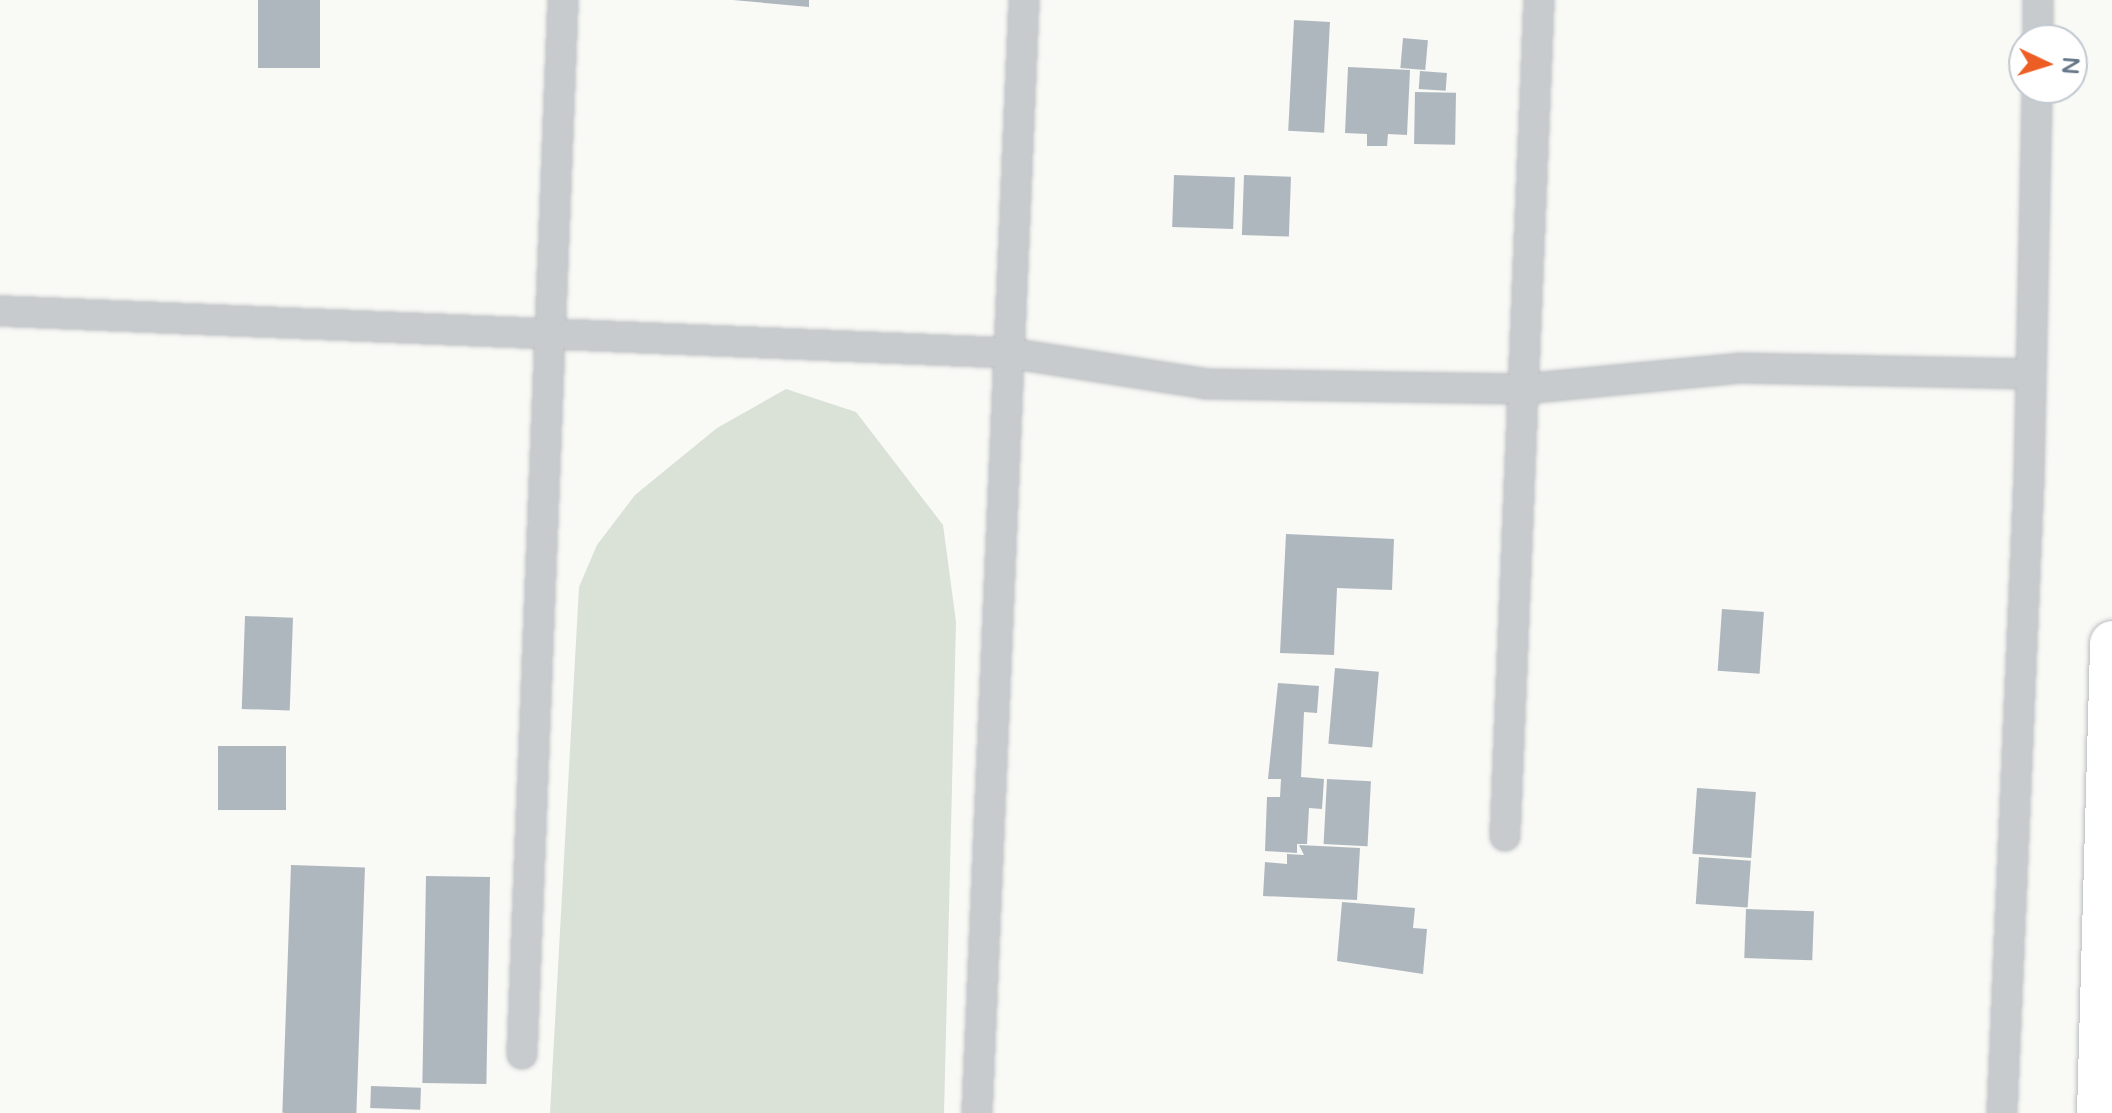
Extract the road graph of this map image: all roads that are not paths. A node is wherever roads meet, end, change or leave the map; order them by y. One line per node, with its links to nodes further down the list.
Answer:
1 (563, 0): 8 (street)
2 (1024, 0): 9 (street)
3 (1539, 0): 11 (street)
4 (2038, 0): 5 (street)
5 (2038, 24)
6 (2037, 104): 10 (street)
7 (0, 311): 8 (street)
8 (550, 334): 9 (street); 14 (street)
9 (1009, 353): 11 (street); 15 (street)
10 (2031, 374): 11 (street); 16 (street)
11 (1523, 389): 13 (street)
12 (2112, 643): 17 (highway)
13 (1505, 836)
14 (522, 1054)
15 (977, 1113)
16 (2002, 1113)
17 (2099, 1113)

